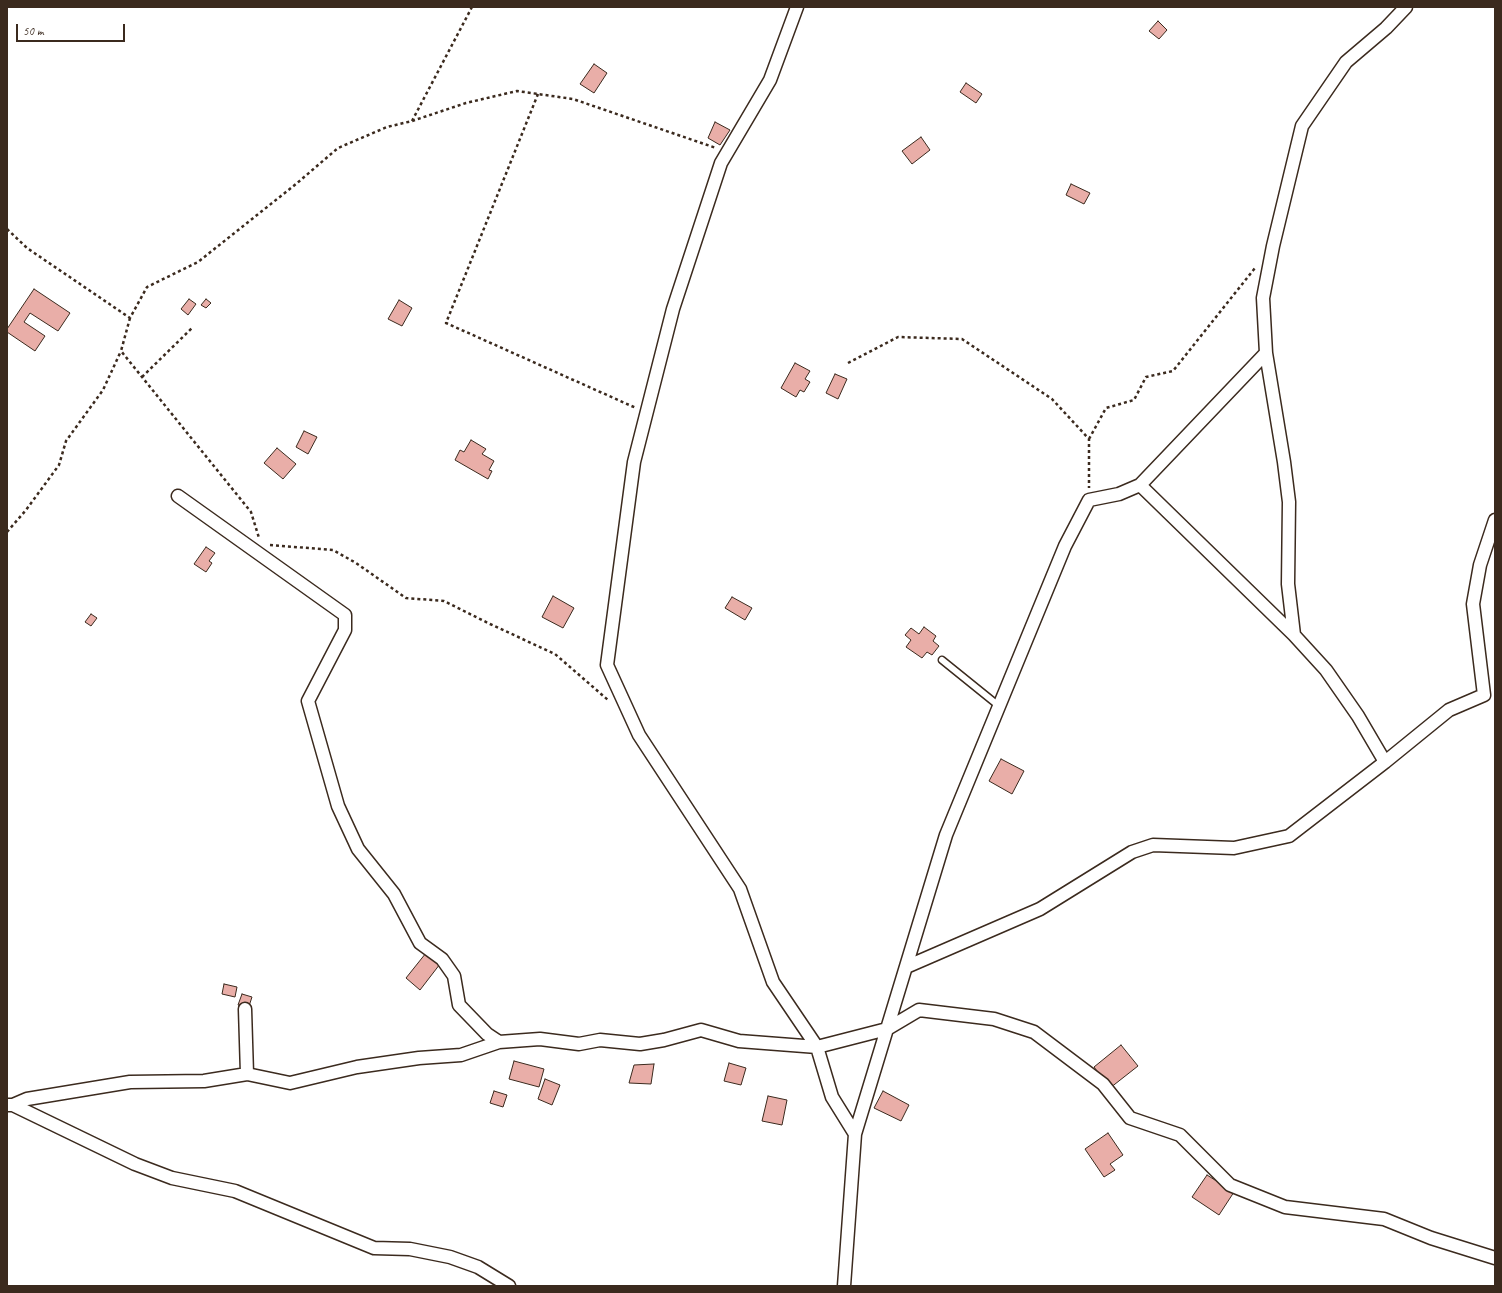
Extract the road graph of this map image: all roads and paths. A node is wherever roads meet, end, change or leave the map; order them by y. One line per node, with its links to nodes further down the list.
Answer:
1 (472, 7): 5 (path)
2 (797, 7): 6 (street)
3 (1406, 7): 12 (street)
4 (538, 94): 5 (path); 6 (path); 15 (path)
5 (412, 121): 9 (path)
6 (727, 153): 15 (street)
7 (7, 229): 9 (path)
8 (1259, 264): 16 (path)
9 (130, 318): 11 (path)
10 (193, 327): 14 (path)
11 (121, 352): 14 (path); 21 (path)
12 (1266, 353): 17 (street); 24 (street)
13 (848, 363): 16 (path)
14 (142, 377): 22 (path)
15 (647, 412): 34 (street)
16 (1089, 439): 19 (path)
17 (1140, 485): 19 (street); 24 (street)
18 (178, 496): 33 (street)
19 (1089, 500): 28 (street)
20 (1495, 520): 26 (street)
21 (7, 532)
22 (261, 544)
23 (268, 545): 27 (path)
24 (1294, 636): 29 (street)
25 (942, 660): 28 (lane)
26 (1490, 695): 29 (street)
27 (611, 702)
28 (999, 706): 30 (street)
29 (1385, 762): 30 (street)
30 (906, 967): 32 (street)
31 (245, 1009): 35 (street)
32 (887, 1029): 34 (street); 37 (street); 38 (street)
33 (499, 1042): 34 (street); 35 (street)
34 (817, 1047): 37 (street)
35 (247, 1074): 36 (street)
36 (10, 1105): 39 (street)
37 (855, 1134): 40 (street)
38 (1495, 1258)
39 (509, 1286)
40 (844, 1286)

